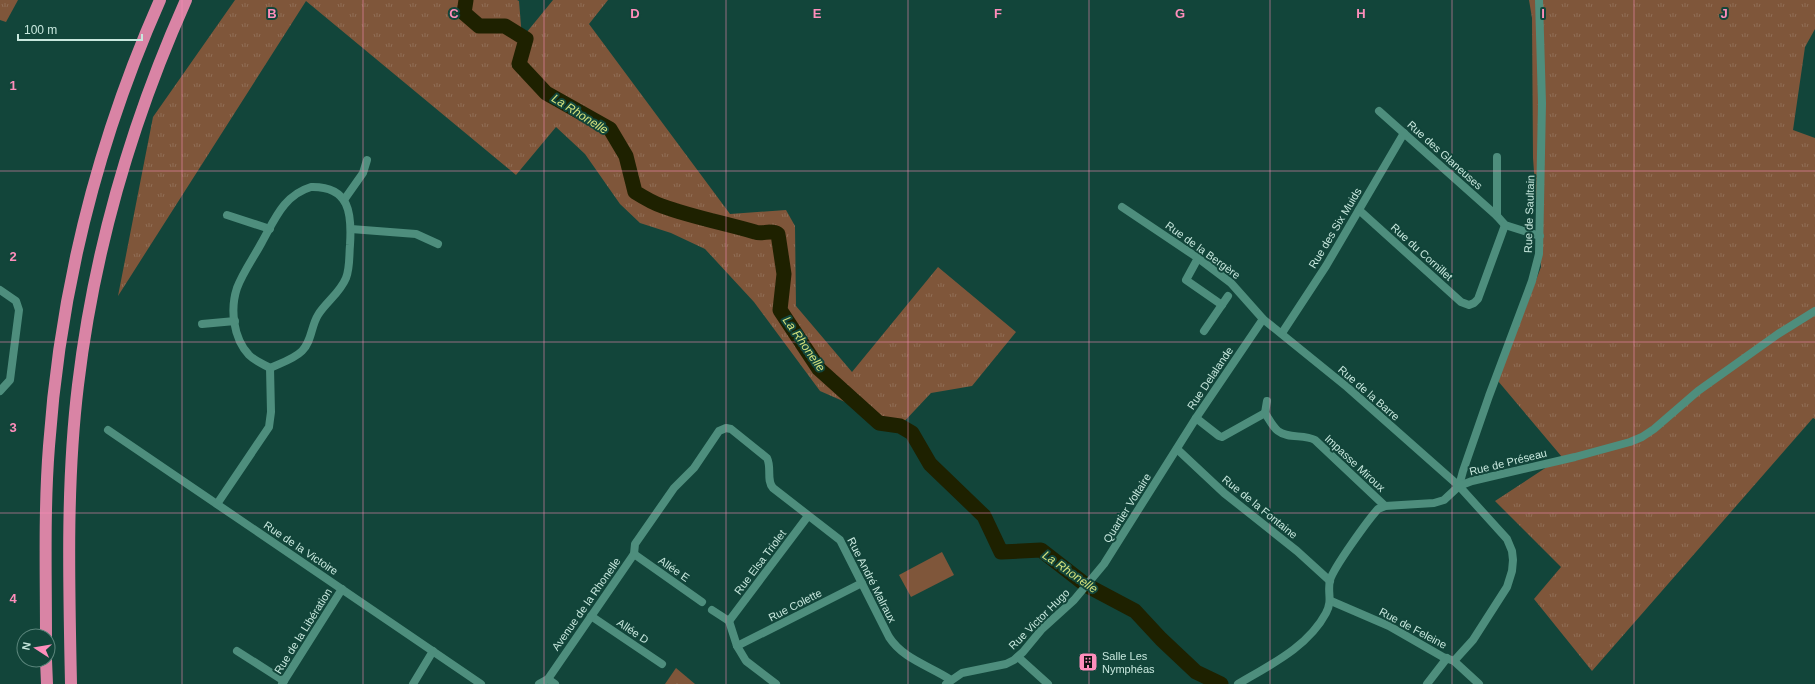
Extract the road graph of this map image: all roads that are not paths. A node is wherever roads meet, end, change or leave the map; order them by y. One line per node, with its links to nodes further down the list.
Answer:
1 (160, 0): 50 (highway)
2 (186, 0): 62 (highway)
3 (1539, 0): 16 (street, Rue de Saultain)
4 (1379, 110): 5 (street, Rue des Glaneuses)
5 (1404, 133): 10 (street, Rue des Six Muids); 12 (street, Rue des Glaneuses)
6 (1497, 157): 12 (street)
7 (366, 160): 8 (street)
8 (344, 200): 14 (street); 15 (street)
9 (1122, 206): 18 (street, Rue de la Bergère)
10 (1359, 210): 13 (street, Rue du Cornillet); 27 (street, Rue des Six Muids)
11 (227, 214): 14 (street)
12 (1497, 216): 13 (street, Rue des Glaneuses)
13 (1505, 225): 16 (street)
14 (270, 229): 24 (street)
15 (351, 229): 17 (street); 28 (street)
16 (1540, 236): 35 (street, Rue de Saultain)
17 (438, 244)
18 (1198, 258): 21 (street); 23 (street, Rue de la Bergère)
19 (0, 290): 29 (street)
20 (1228, 296): 21 (street)
21 (1222, 305): 26 (street)
22 (1815, 311): 35 (street, Rue de Préseau)
23 (1263, 319): 27 (street, Rue de la Barre); 32 (street, Rue Delalande)
24 (235, 322): 25 (street); 28 (street)
25 (202, 324)
26 (1204, 331)
27 (1282, 333): 35 (street, Rue de la Barre)
28 (270, 368): 37 (street)
29 (0, 391)
30 (1267, 401): 31 (street)
31 (1265, 413): 32 (street); 38 (street, Impasse Miroux)
32 (1196, 418): 34 (street, Rue Delalande)
33 (108, 430): 37 (street, Rue de la Victoire)
34 (1177, 449): 41 (street, Rue de la Fontaine); 44 (street, Quartier Voltaire)
35 (1459, 486): 38 (street, Rue de Préseau); 55 (street, Rue de la Barre)
36 (773, 488): 39 (street, Rue André Malraux); 40 (street, Avenue de la Rhonelle)
37 (217, 504): 43 (street, Rue de la Victoire)
38 (1385, 506): 41 (street)
39 (808, 516): 42 (street, Rue André Malraux); 49 (street, Rue Elsa Triolet)
40 (634, 554): 46 (street, Allée E); 48 (street, Avenue de la Rhonelle)
41 (1330, 581): 45 (street)
42 (862, 583): 51 (street, Rue Colette); 60 (street, Rue André Malraux)
43 (342, 589): 53 (street, Rue de la Victoire); 59 (street, Rue de la Libération)
44 (1081, 592): 54 (street, Rue Victor Hugo)
45 (1331, 601): 55 (street, Rue de Feleine); 69 (street)
46 (702, 602)
47 (712, 610): 49 (street)
48 (591, 616): 56 (street, Allée D); 58 (street, Avenue de la Rhonelle)
49 (729, 621): 51 (street)
50 (46, 628)
51 (737, 646): 67 (street)
52 (237, 651): 59 (street)
53 (433, 652): 63 (street); 64 (street, Rue de la Victoire)
54 (1018, 657): 60 (street, Rue Victor Hugo); 68 (street)
55 (1450, 659): 70 (street, Rue de la Barre); 71 (street, Rue de Feleine)
56 (662, 664)
57 (46, 668): 61 (highway)
58 (548, 679): 65 (street, Avenue de la Rhonelle); 66 (street)
59 (283, 682)
60 (949, 682)
61 (47, 684)
62 (71, 684)
63 (413, 684)
64 (481, 684)
65 (539, 684)
66 (555, 684)
67 (776, 684)
68 (1048, 684)
69 (1238, 684)
70 (1427, 684)
71 (1479, 684)

